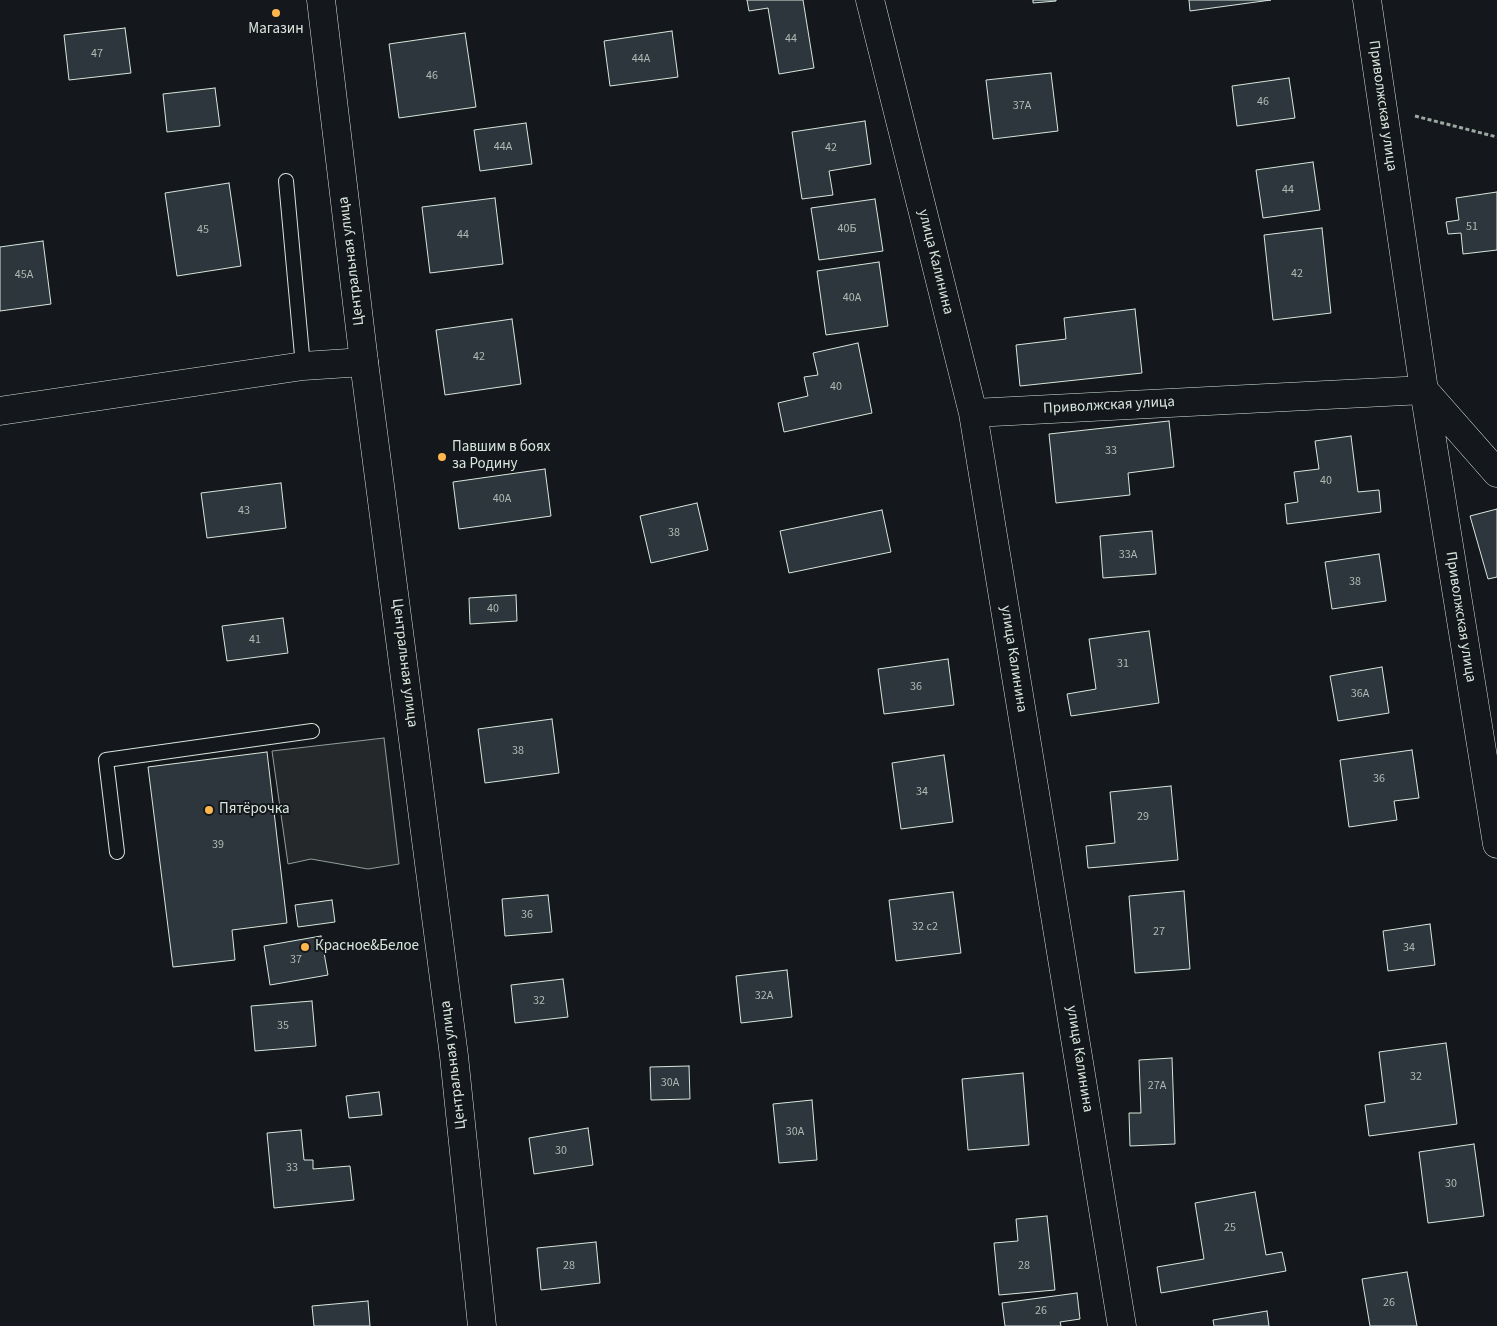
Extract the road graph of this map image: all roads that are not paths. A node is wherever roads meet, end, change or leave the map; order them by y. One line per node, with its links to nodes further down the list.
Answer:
1 (321, 0): 5 (street, Центральная улица)
2 (870, 0): 9 (street, улица Калинина)
3 (1367, 0): 7 (street, Приволжская улица)
4 (286, 181): 6 (lane)
5 (364, 362): 6 (street); 14 (street, Центральная улица)
6 (303, 366): 8 (street)
7 (1424, 390): 9 (street, Приволжская улица); 10 (street); 12 (street, Приволжская улица)
8 (0, 410)
9 (973, 413): 15 (street, улица Калинина)
10 (1497, 473)
11 (312, 731): 13 (lane)
12 (1497, 844)
13 (117, 852)
14 (482, 1326)
15 (1122, 1326)

